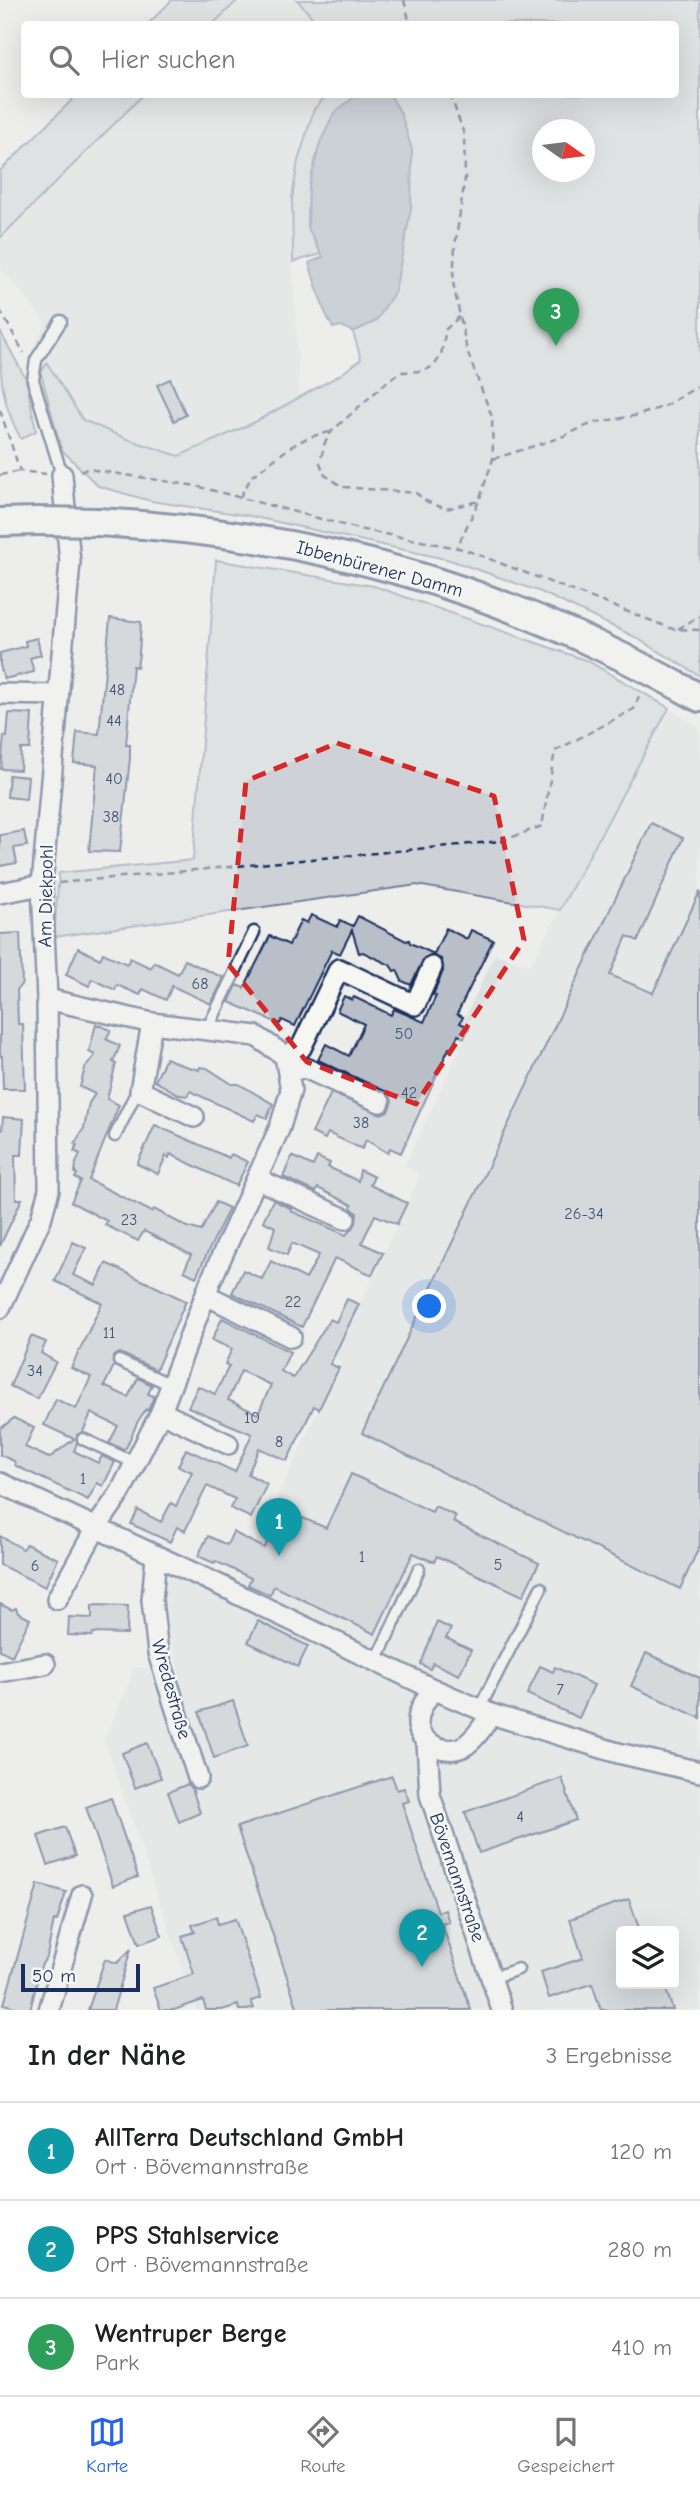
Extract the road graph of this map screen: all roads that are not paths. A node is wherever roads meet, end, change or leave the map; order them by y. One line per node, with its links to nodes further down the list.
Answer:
1 (61, 321): 2 (lane)
2 (61, 475): 5 (street, Am Diekpohl)
3 (0, 522): 6 (main road, Ibbenbürener Damm, bridge)
4 (0, 694): 5 (street)
5 (57, 695): 7 (street, Am Diekpohl)
6 (700, 698)
7 (42, 885): 8 (street); 11 (street, Am Diekpohl)
8 (0, 893)
9 (254, 932): 13 (lane)
10 (432, 967): 14 (street)
11 (47, 999): 12 (street); 21 (street, Am Diekpohl)
12 (152, 1023): 13 (street); 15 (street)
13 (207, 1030): 14 (street)
14 (286, 1063): 16 (street); 19 (street)
15 (140, 1091): 17 (street); 18 (lane)
16 (380, 1102)
17 (194, 1117)
18 (115, 1136)
19 (257, 1179): 20 (street); 22 (street)
20 (345, 1219)
21 (6, 1281): 23 (street, Am Diekpohl)
22 (206, 1295): 24 (street); 26 (street)
23 (0, 1308)
24 (291, 1336)
25 (119, 1361): 26 (lane)
26 (171, 1385): 27 (street)
27 (161, 1412): 29 (street); 30 (street)
28 (83, 1439): 30 (lane)
29 (228, 1444)
30 (135, 1464): 32 (street)
31 (0, 1483): 32 (street)
32 (96, 1528): 33 (street); 36 (street)
33 (156, 1556): 37 (street); 44 (street, Wredestraße)
34 (419, 1569): 37 (lane)
35 (541, 1588): 41 (lane)
36 (57, 1599)
37 (376, 1661): 40 (street)
38 (45, 1664): 39 (street)
39 (0, 1672)
40 (433, 1689): 41 (street); 42 (street, Bövemannstraße)
41 (485, 1712): 42 (street); 43 (street)
42 (427, 1742): 47 (street, Bövemannstraße)
43 (700, 1772)
44 (198, 1778)
45 (82, 1895): 48 (street)
46 (518, 1969): 47 (lane)
47 (492, 1978): 49 (street, Bövemannstraße)
48 (49, 2010)
49 (502, 2010)

